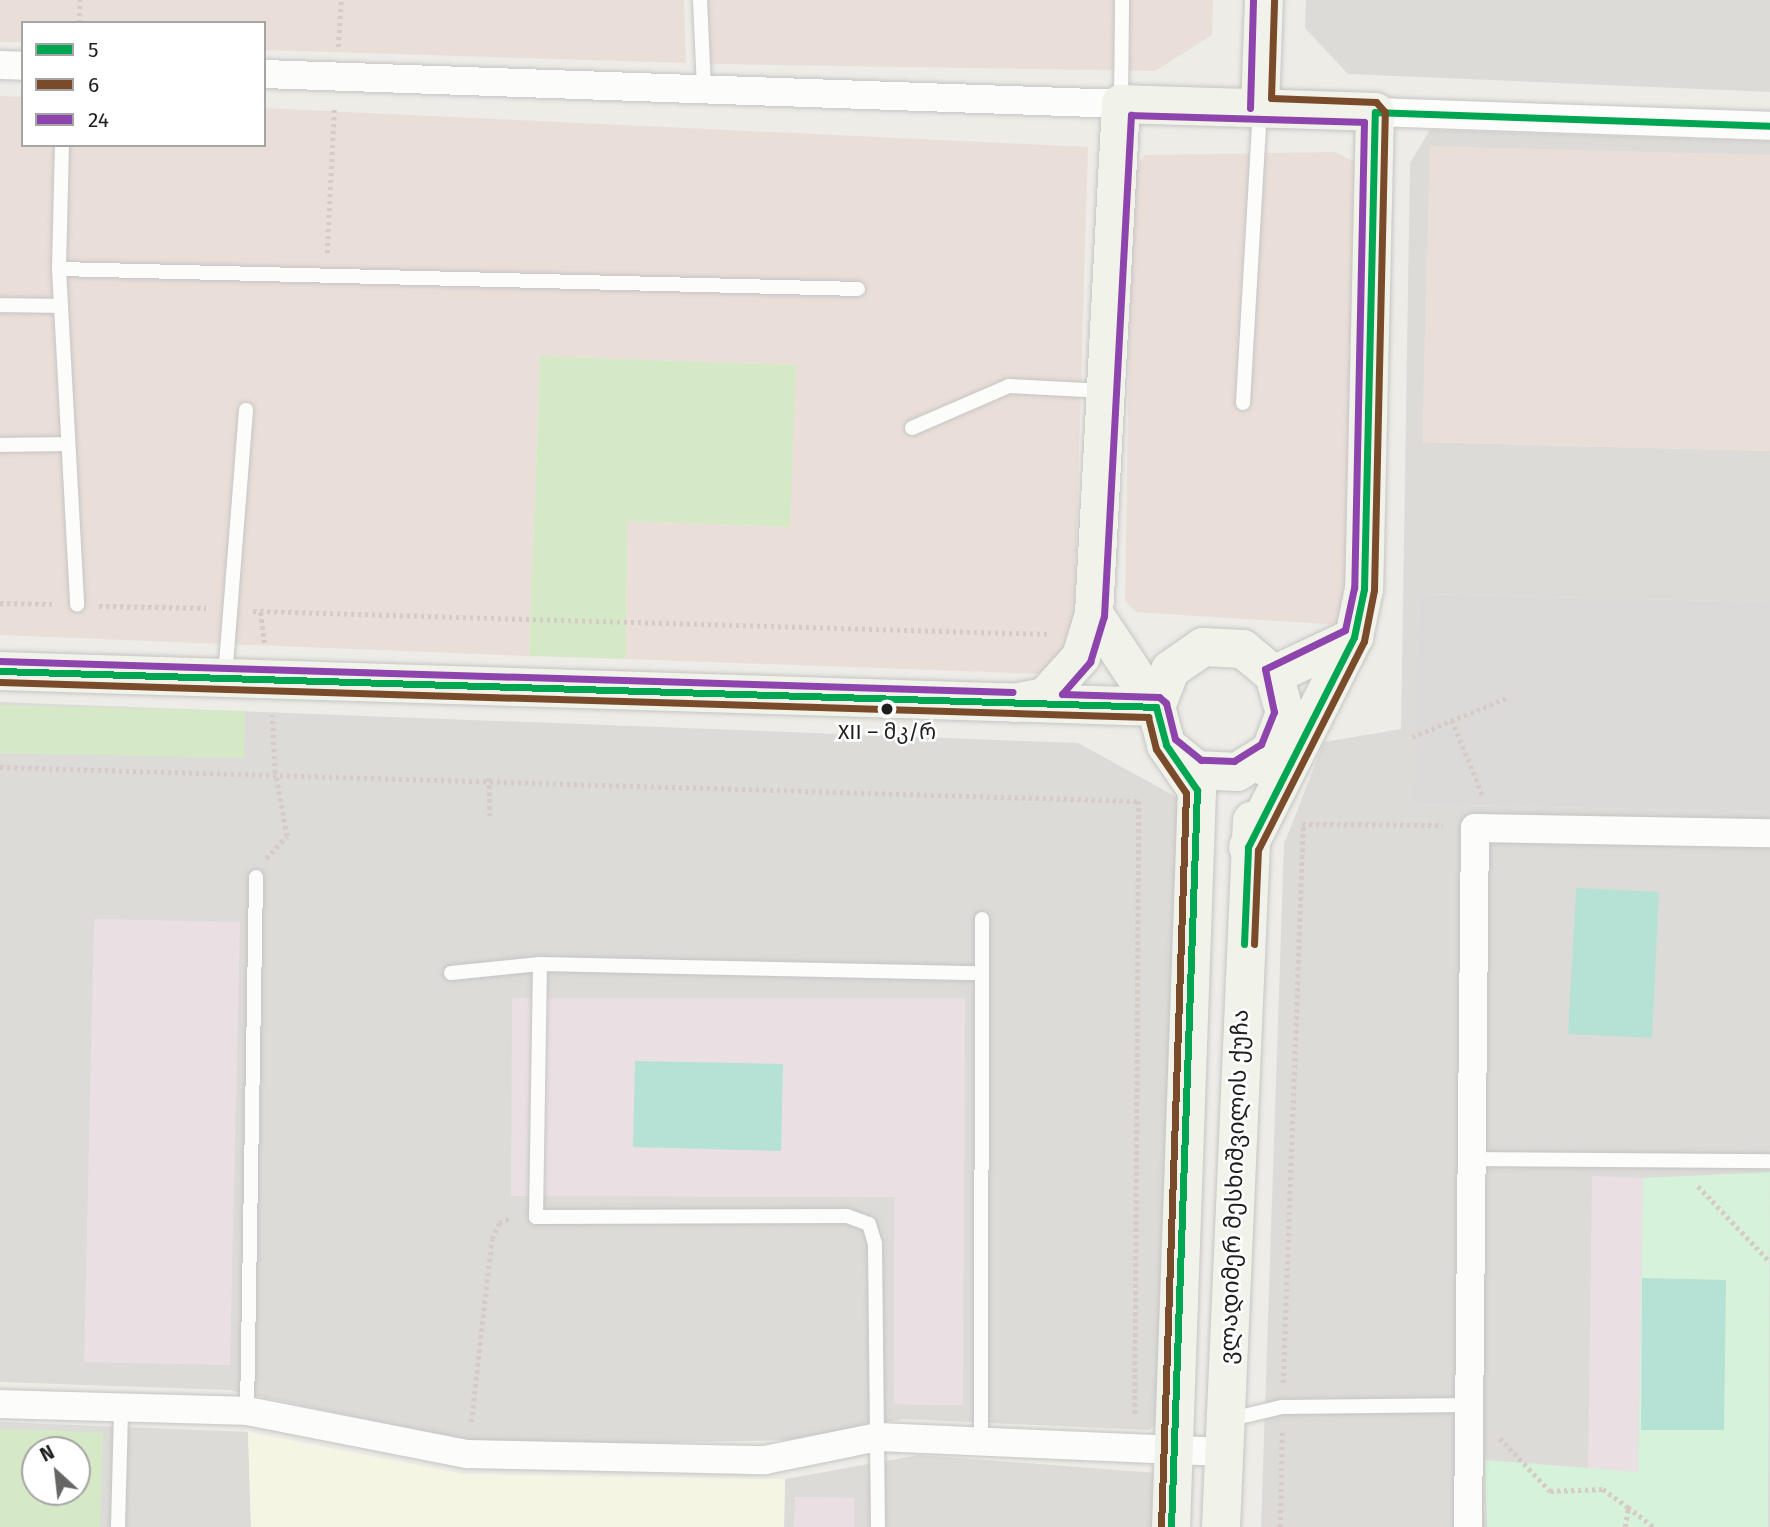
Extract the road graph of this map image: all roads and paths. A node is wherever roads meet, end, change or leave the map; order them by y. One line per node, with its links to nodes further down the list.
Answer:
1 (80, 0): 6 (path)
2 (341, 0): 10 (path)
3 (700, 0): 11 (lane)
4 (1122, 0): 12 (lane)
5 (1264, 0): 13 (street)
6 (79, 21)
7 (0, 65): 8 (street)
8 (21, 66)
9 (266, 74): 10 (street)
10 (336, 77): 11 (street); 18 (path)
11 (704, 89): 12 (street)
12 (1121, 104): 13 (street); 22 (street)
13 (1260, 108): 14 (street); 23 (lane)
14 (1375, 113): 15 (street); 34 (street)
15 (1770, 126)
16 (62, 147): 17 (lane)
17 (59, 269): 18 (lane); 21 (lane)
18 (326, 275): 19 (lane)
19 (858, 289)
20 (0, 304): 21 (lane)
21 (61, 306): 26 (lane)
22 (1106, 391): 25 (lane); 32 (street)
23 (1243, 403)
24 (246, 410): 30 (lane)
25 (912, 428)
26 (68, 444): 27 (lane); 29 (lane)
27 (0, 445)
28 (0, 603): 29 (path)
29 (77, 605): 30 (path)
30 (230, 609): 31 (path); 37 (lane)
31 (261, 612): 33 (path); 38 (path)
32 (1094, 614): 40 (street); 41 (street)
33 (1053, 621)
34 (1353, 637): 36 (street); 53 (street)
35 (0, 671): 37 (street)
36 (1275, 675): 41 (street); 45 (street)
37 (225, 678): 38 (street)
38 (270, 679): 40 (street); 47 (path)
39 (1506, 698): 42 (path)
40 (1014, 703): 41 (street)
41 (1156, 707): 44 (street)
42 (1452, 720): 43 (path); 51 (path)
43 (1412, 737)
44 (1166, 745): 45 (street); 73 (street)
45 (1270, 751): 53 (street, ვლადიმერ მესხიშვილის ქუჩა)
46 (0, 766): 47 (path)
47 (275, 773): 48 (path); 54 (path)
48 (489, 778): 49 (path); 72 (path)
49 (490, 816)
50 (1303, 823): 51 (path); 53 (path); 66 (path)
51 (1475, 828): 52 (street); 59 (street)
52 (1770, 833)
53 (1248, 847): 69 (street, ვლადიმერ მესხიშვილის ქუჩა)
54 (256, 877): 68 (lane)
55 (982, 919): 57 (lane)
56 (540, 964): 57 (lane); 58 (lane); 62 (lane)
57 (981, 972): 71 (lane)
58 (451, 973)
59 (1472, 1159): 60 (lane); 65 (street)
60 (1673, 1160): 61 (lane); 63 (path)
61 (1770, 1161)
62 (536, 1217): 70 (lane); 74 (path)
63 (1770, 1262)
64 (0, 1404): 67 (street)
65 (1469, 1405): 66 (lane); 75 (path); 81 (street)
66 (1282, 1407): 69 (lane); 80 (path)
67 (121, 1409): 68 (street); 76 (lane)
68 (247, 1411): 74 (street)
69 (1225, 1436): 73 (street); 79 (street, ვლადიმერ მესხიშვილის ქუჩა)
70 (878, 1437): 71 (street); 74 (street); 77 (lane)
71 (981, 1442): 72 (street)
72 (1134, 1449): 73 (street)
73 (1174, 1451): 78 (street)
74 (467, 1454)
75 (1628, 1507): 82 (path); 83 (path)
76 (118, 1527)
77 (877, 1527)
78 (1171, 1527)
79 (1221, 1527)
80 (1280, 1527)
81 (1468, 1527)
82 (1625, 1527)
83 (1654, 1527)

